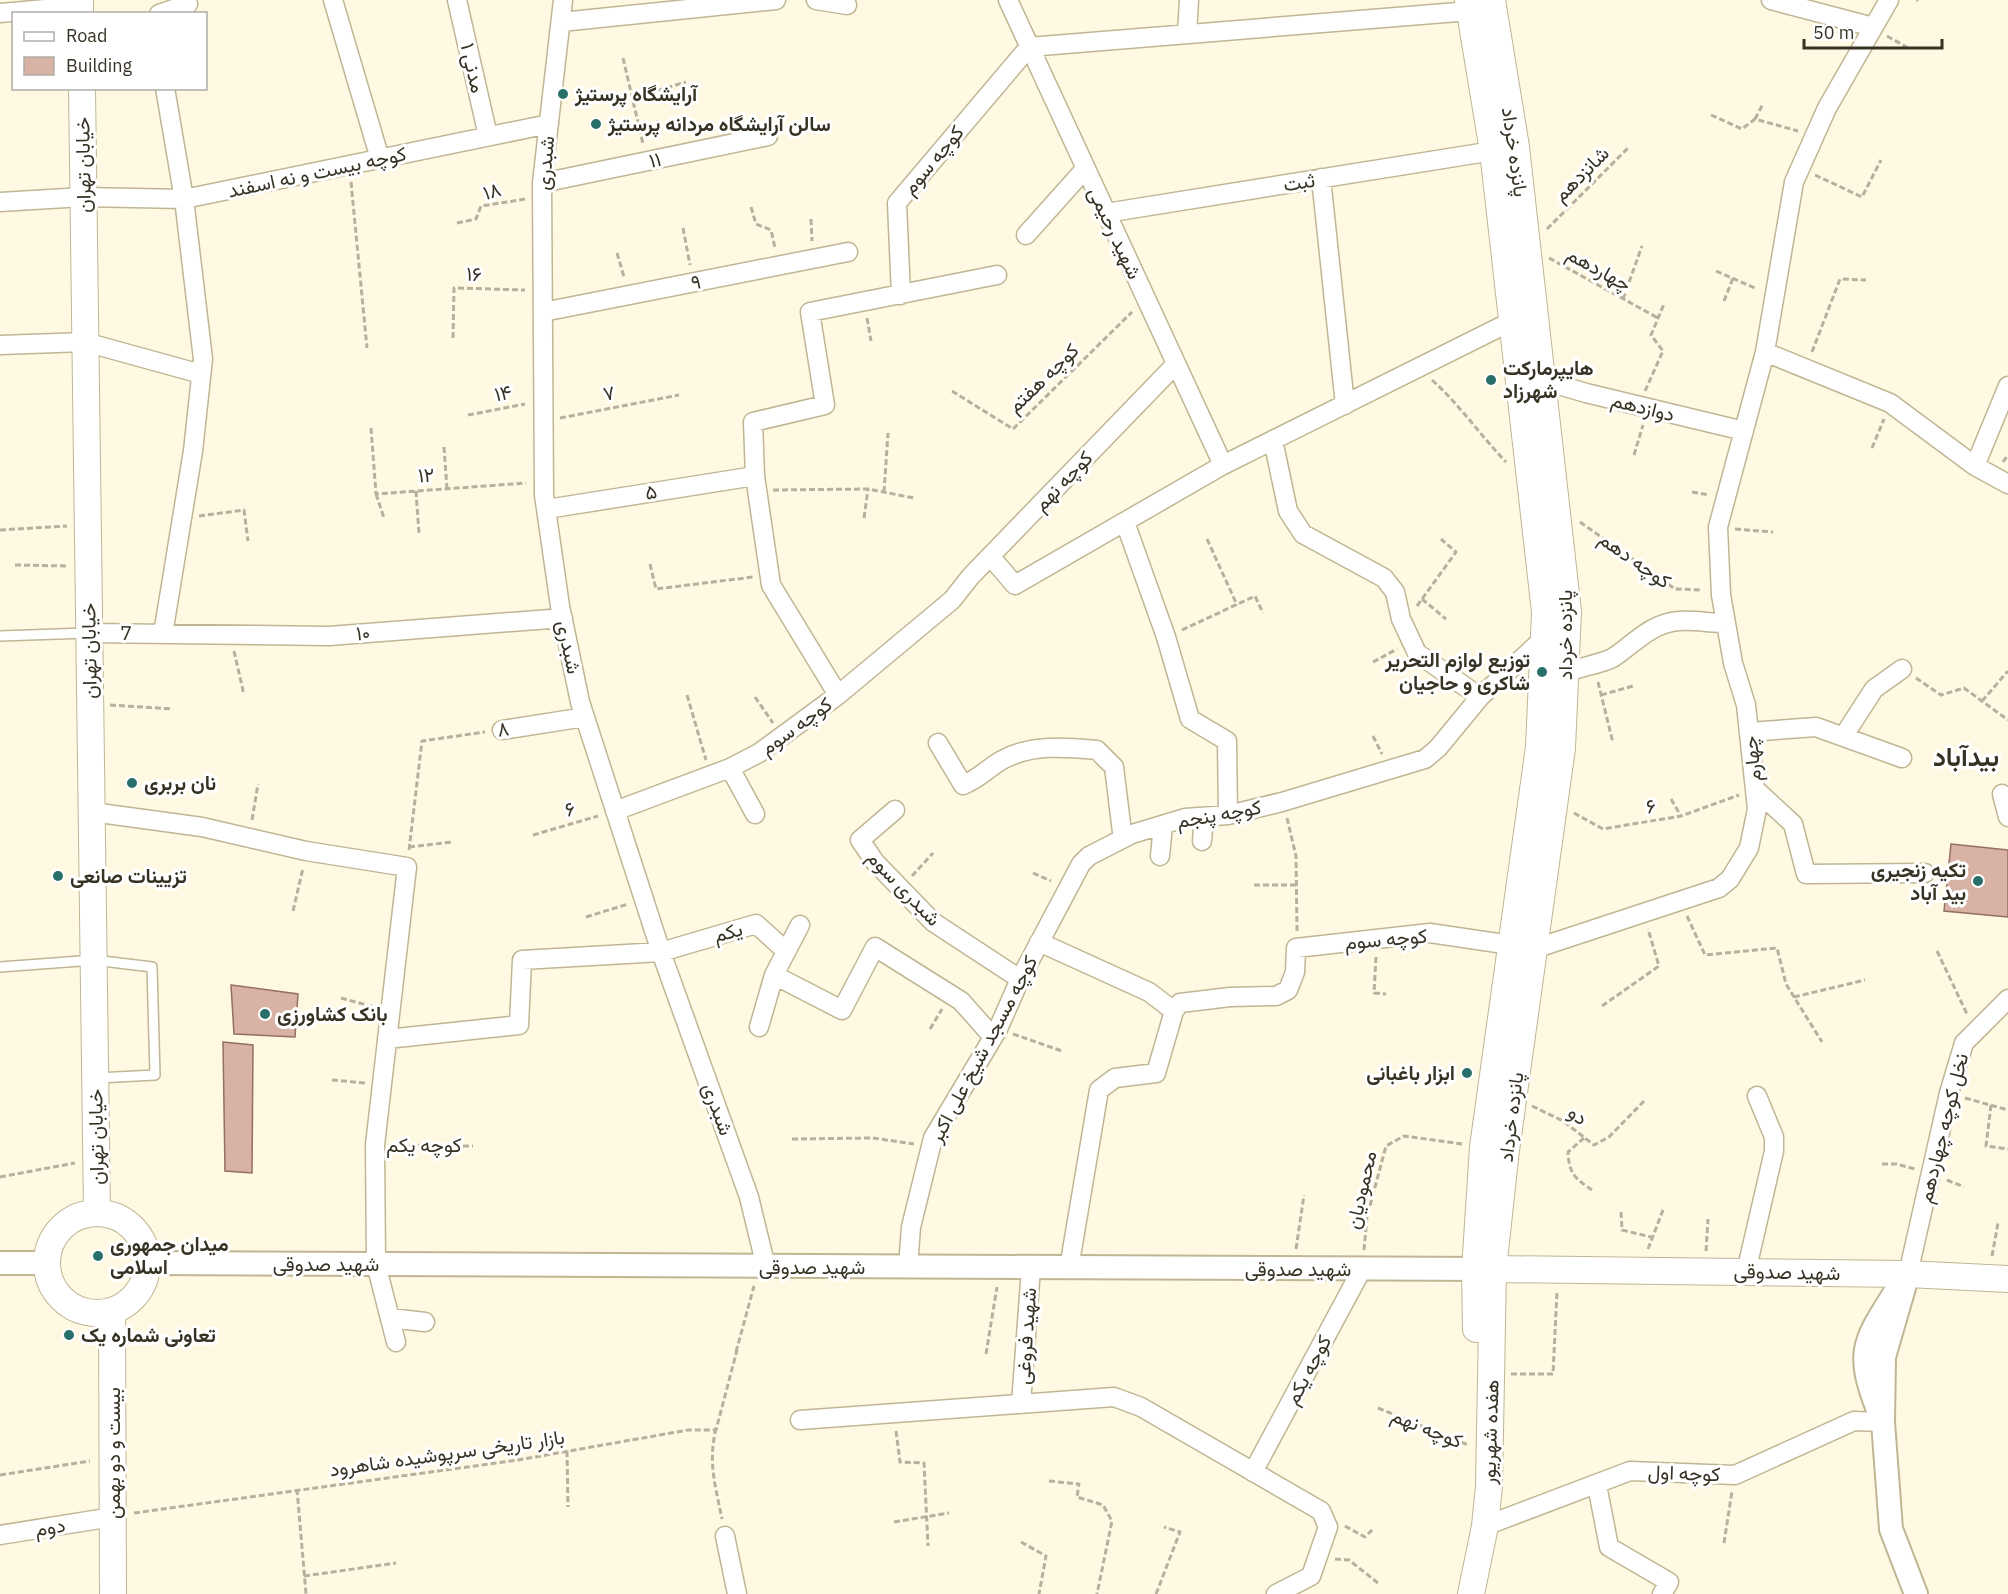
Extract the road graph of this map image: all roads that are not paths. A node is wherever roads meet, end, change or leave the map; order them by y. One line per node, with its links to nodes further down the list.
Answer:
1 (333, 0): 26 (street)
2 (457, 0): 23 (street, مدنی ۱)
3 (563, 0): 16 (street, شبدری)
4 (776, 0): 16 (street)
5 (816, 0): 12 (street)
6 (1008, 0): 19 (street, شهید رحیمی)
7 (1190, 0): 18 (street)
8 (1771, 0): 17 (street)
9 (1888, 0): 17 (street, چهارم)
10 (188, 4): 15 (street)
11 (1477, 4): 18 (street); 25 (main road, پانزده خرداد); 45 (main road, پانزده خرداد)
12 (847, 5)
13 (80, 7): 14 (street)
14 (13, 12)
15 (165, 12)
16 (561, 22): 22 (street, شبدری)
17 (1873, 27): 42 (street, چهارم)
18 (1187, 34): 19 (street)
19 (1029, 47): 27 (street, شهید رحیمی); 37 (street, کوچه سوم)
20 (82, 90): 30 (main road, خیابان تهران)
21 (165, 90): 31 (street)
22 (549, 124): 23 (street, کوچه بیست و نه اسفند); 29 (street, شبدری)
23 (488, 136): 26 (street, کوچه بیست و نه اسفند)
24 (768, 136): 29 (street, ۱۱)
25 (1493, 151): 28 (street, ثبت); 39 (main road, پانزده خرداد)
26 (380, 159): 31 (street, کوچه بیست و نه اسفند)
27 (1085, 169): 33 (street, شهید رحیمی); 34 (street)
28 (1320, 178): 33 (street, ثبت); 47 (street)
29 (542, 189): 38 (street, شبدری)
30 (83, 197): 31 (street, کوچه بیست و نه اسفند); 32 (street); 40 (main road, خیابان تهران)
31 (184, 199): 44 (street)
32 (0, 202)
33 (1106, 213): 43 (street, شهید رحیمی)
34 (1026, 235)
35 (849, 252): 38 (street, ۹)
36 (998, 275): 37 (street)
37 (901, 295): 52 (street)
38 (543, 312): 54 (street, شبدری)
39 (1512, 321): 47 (street); 63 (main road, پانزده خرداد)
40 (85, 342): 41 (street); 44 (street); 60 (main road, خیابان تهران)
41 (0, 345)
42 (1765, 352): 48 (street, چهارم); 51 (street)
43 (1176, 364): 50 (street, شهید رحیمی); 56 (street, کوچه نهم)
44 (201, 374): 61 (street)
45 (1542, 380): 48 (street, دوازدهم); 65 (main road, پانزده خرداد)
46 (2008, 386): 51 (street)
47 (1345, 405): 49 (street)
48 (1744, 431): 59 (street, چهارم)
49 (1274, 440): 50 (street); 67 (street)
50 (1223, 465): 55 (street)
51 (1975, 466): 53 (street)
52 (756, 483): 54 (street, ۵); 66 (street)
53 (2008, 484)
54 (547, 509): 58 (street, شبدری)
55 (1125, 522): 56 (street); 81 (street)
56 (990, 556): 57 (street, کوچه نهم)
57 (952, 600): 66 (street, کوچه سوم)
58 (563, 618): 61 (street, ۱۰); 68 (street, شبدری)
59 (1726, 623): 65 (street); 70 (street, چهارم)
60 (89, 633): 61 (street, 7); 62 (lane); 79 (main road, خیابان تهران)
61 (163, 634)
62 (0, 636)
63 (1544, 639): 67 (street, کوچه پنجم); 91 (main road, پانزده خرداد)
64 (1902, 669): 71 (street)
65 (1566, 673): 91 (main road, پانزده خرداد)
66 (838, 695): 74 (street, کوچه سوم)
67 (1480, 697): 81 (street, کوچه پنجم)
68 (585, 717): 69 (street, ۸); 78 (street, شبدری)
69 (502, 730)
70 (1749, 732): 71 (street); 75 (street, چهارم)
71 (1843, 737): 73 (street)
72 (938, 743): 85 (street)
73 (1902, 758)
74 (730, 768): 78 (street, کوچه سوم); 80 (street)
75 (1755, 789): 88 (street); 91 (street, چهارم)
76 (2002, 794): 83 (street)
77 (896, 810): 97 (street, شبدری سوم)
78 (615, 811): 93 (street, شبدری)
79 (92, 812): 94 (main road, خیابان تهران); 102 (street)
80 (755, 814)
81 (1228, 815): 82 (street, کوچه پنجم)
82 (1204, 817): 84 (street, کوچه پنجم); 86 (street)
83 (2008, 817)
84 (1163, 825): 85 (street, کوچه پنجم); 87 (street)
85 (1132, 834): 90 (street, کوچه مسجد شیخ علی اکبر)
86 (1202, 841)
87 (1160, 856)
88 (1925, 873)
89 (800, 925): 92 (street)
90 (1039, 942): 97 (street, کوچه مسجد شیخ علی اکبر); 99 (street)
91 (1522, 947): 99 (street, کوچه سوم); 115 (main road, پانزده خرداد); 115 (main road, پانزده خرداد)
92 (786, 951): 93 (street, یکم); 96 (street)
93 (662, 952): 102 (street); 110 (street, شبدری)
94 (94, 960): 95 (lane); 103 (main road, خیابان تهران); 103 (lane)
95 (0, 967)
96 (774, 975): 100 (street); 101 (street)
97 (1020, 979): 101 (street, کوچه مسجد شیخ علی اکبر)
98 (2008, 999): 117 (street, نخل کوچه چهاردهم)
99 (1174, 1011): 113 (street)
100 (759, 1027)
101 (995, 1033): 111 (street, کوچه مسجد شیخ علی اکبر)
102 (387, 1039): 109 (street)
103 (95, 1078): 105 (main road, خیابان تهران)
104 (1757, 1096): 116 (street)
105 (97, 1213): 107 (main road); 108 (main road)
106 (0, 1263): 107 (street)
107 (48, 1263): 119 (main road)
108 (148, 1263): 109 (street, شهید صدوقی); 119 (main road)
109 (376, 1264): 110 (street, شهید صدوقی); 120 (street)
110 (761, 1266): 111 (street, شهید صدوقی)
111 (908, 1267): 112 (street, شهید صدوقی)
112 (1031, 1268): 113 (street, شهید صدوقی); 123 (street, شهید فروغی)
113 (1069, 1268): 114 (street, شهید صدوقی)
114 (1362, 1269): 115 (street, شهید صدوقی); 126 (street, کوچه یکم)
115 (1484, 1269): 116 (main road, شهید صدوقی); 129 (main road, هفده شهریور); 136 (main road, هفده شهریور)
116 (1746, 1272): 117 (main road, شهید صدوقی)
117 (1908, 1274): 118 (main road, شهید صدوقی); 125 (street)
118 (1998, 1279)
119 (104, 1313): 128 (main road, بیست و دو بهمن); 128 (main road, بیست و دو بهمن)
120 (390, 1318): 121 (street); 122 (street)
121 (425, 1322)
122 (396, 1342)
123 (1021, 1404): 124 (street); 126 (street)
124 (800, 1420)
125 (1883, 1422): 127 (street, کوچه اول); 139 (street)
126 (1253, 1472): 135 (street)
127 (1597, 1485): 129 (street, کوچه اول); 138 (street)
128 (107, 1518): 130 (street, دوم); 132 (main road, بیست و دو بهمن); 133 (main road, بیست و دو بهمن)
129 (1485, 1526): 137 (main road, هفده شهریور)
130 (0, 1535)
131 (725, 1536): 134 (street)
132 (101, 1594)
133 (114, 1594)
134 (737, 1594)
135 (1276, 1594)
136 (1455, 1594)
137 (1471, 1594)
138 (1662, 1594)
139 (1916, 1594)

